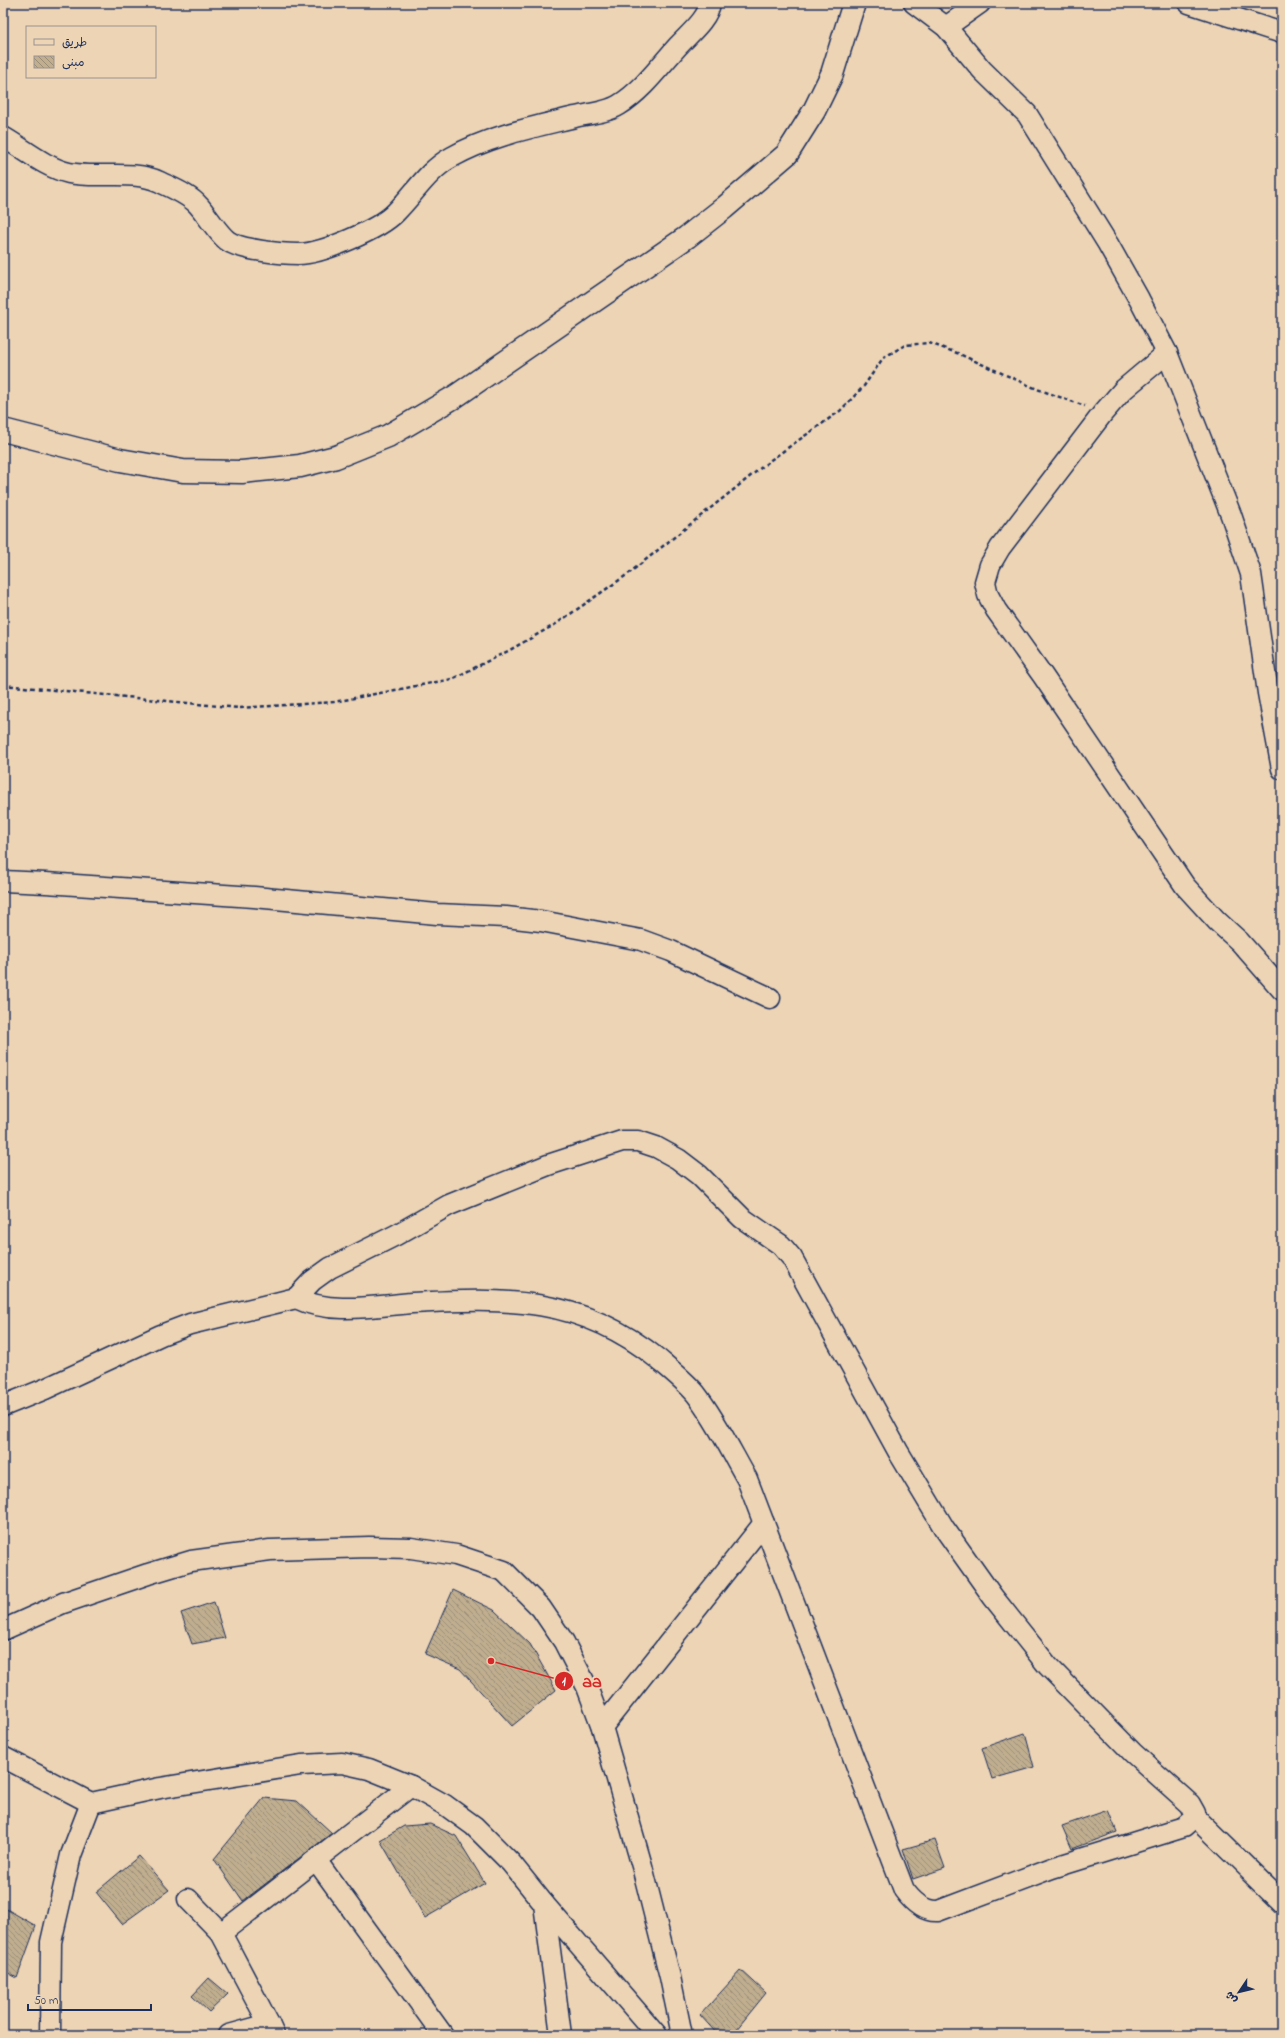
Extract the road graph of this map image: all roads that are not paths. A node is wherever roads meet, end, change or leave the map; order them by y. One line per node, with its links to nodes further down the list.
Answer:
1 (710, 3): 8 (street)
2 (854, 3): 10 (main road)
3 (914, 3): 6 (street)
4 (980, 3): 6 (street)
5 (1188, 3): 7 (street)
6 (946, 27): 9 (street)
7 (1282, 32)
8 (3, 138)
9 (1167, 353): 11 (street); 13 (street)
10 (3, 430)
11 (1282, 769)
12 (3, 881): 14 (street)
13 (1282, 990)
14 (770, 998)
15 (296, 1298): 16 (street); 17 (street); 23 (street)
16 (3, 1406)
17 (764, 1523): 19 (street); 23 (street)
18 (3, 1630): 19 (street)
19 (602, 1727): 35 (street)
20 (3, 1757): 22 (street)
21 (412, 1786): 22 (street); 24 (street); 27 (street)
22 (91, 1803): 30 (street)
23 (1194, 1816): 26 (street)
24 (316, 1860): 28 (street); 32 (street)
25 (188, 1900): 28 (street)
26 (1282, 1902)
27 (544, 1904): 33 (street); 34 (street)
28 (221, 1933): 29 (street)
29 (271, 2029): 31 (street)
30 (50, 2035)
31 (229, 2035)
32 (443, 2035)
33 (561, 2035)
34 (657, 2035)
35 (682, 2035)

